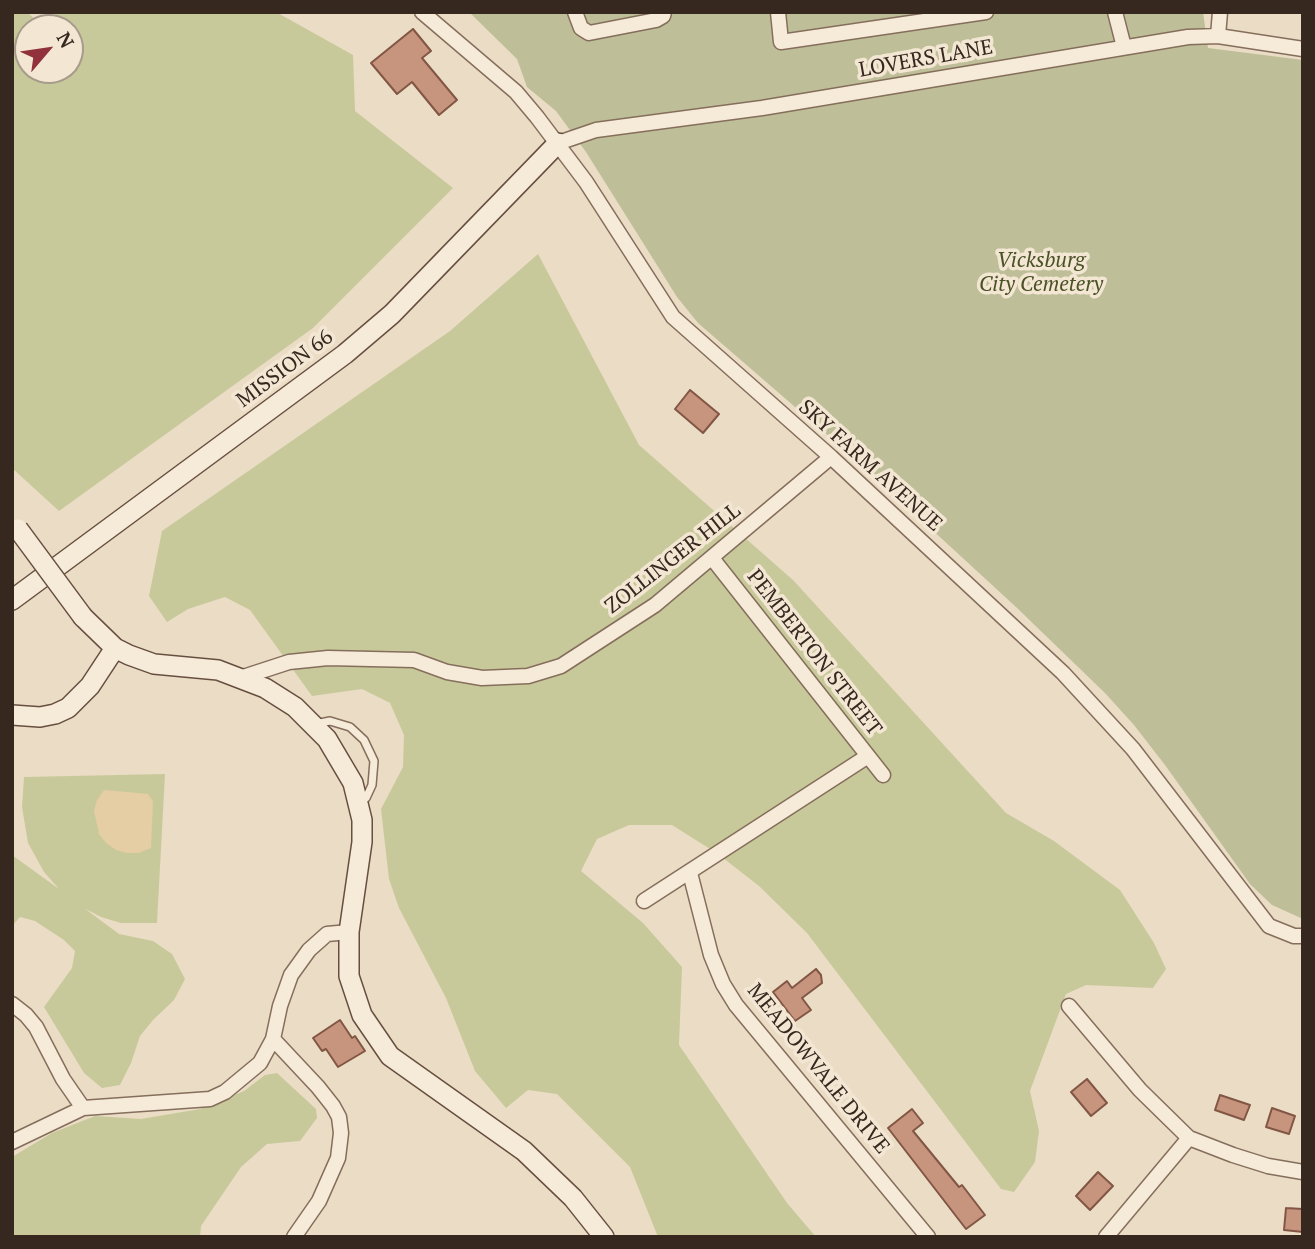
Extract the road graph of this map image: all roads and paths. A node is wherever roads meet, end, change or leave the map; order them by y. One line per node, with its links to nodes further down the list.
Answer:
1 (422, 12): 11 (street, SKY FARM AVENUE)
2 (575, 12): 3 (street)
3 (664, 12)
4 (778, 12): 5 (street)
5 (986, 12)
6 (1115, 12): 9 (street)
7 (1220, 12): 8 (street)
8 (1219, 36): 9 (street, LOVERS LANE); 10 (street, LOVERS LANE)
9 (1124, 47): 11 (street, LOVERS LANE)
10 (1303, 49)
11 (558, 143): 12 (street, SKY FARM AVENUE); 15 (street, MISSION 66)
12 (831, 457): 14 (street, ZOLLINGER HILL); 26 (street, SKY FARM AVENUE)
13 (15, 525): 16 (street, bridge)
14 (712, 558): 17 (street, ZOLLINGER HILL); 20 (street, PEMBERTON STREET)
15 (12, 600)
16 (115, 648): 17 (street); 18 (street)
17 (240, 678): 19 (street)
18 (12, 715)
19 (314, 724): 22 (street); 22 (lane)
20 (868, 756): 21 (street, PEMBERTON STREET); 23 (street)
21 (883, 775)
22 (359, 802): 25 (street)
23 (690, 873): 24 (street); 36 (street, MEADOWVALE DRIVE)
24 (644, 901)
25 (349, 932): 29 (street); 34 (street)
26 (1303, 936)
27 (12, 1004): 30 (street)
28 (1069, 1006): 31 (street)
29 (273, 1039): 30 (street); 35 (street)
30 (83, 1108): 32 (street)
31 (1189, 1138): 33 (street); 37 (street)
32 (12, 1142)
33 (1303, 1172)
34 (597, 1235)
35 (294, 1237)
36 (928, 1237)
37 (1106, 1237)

